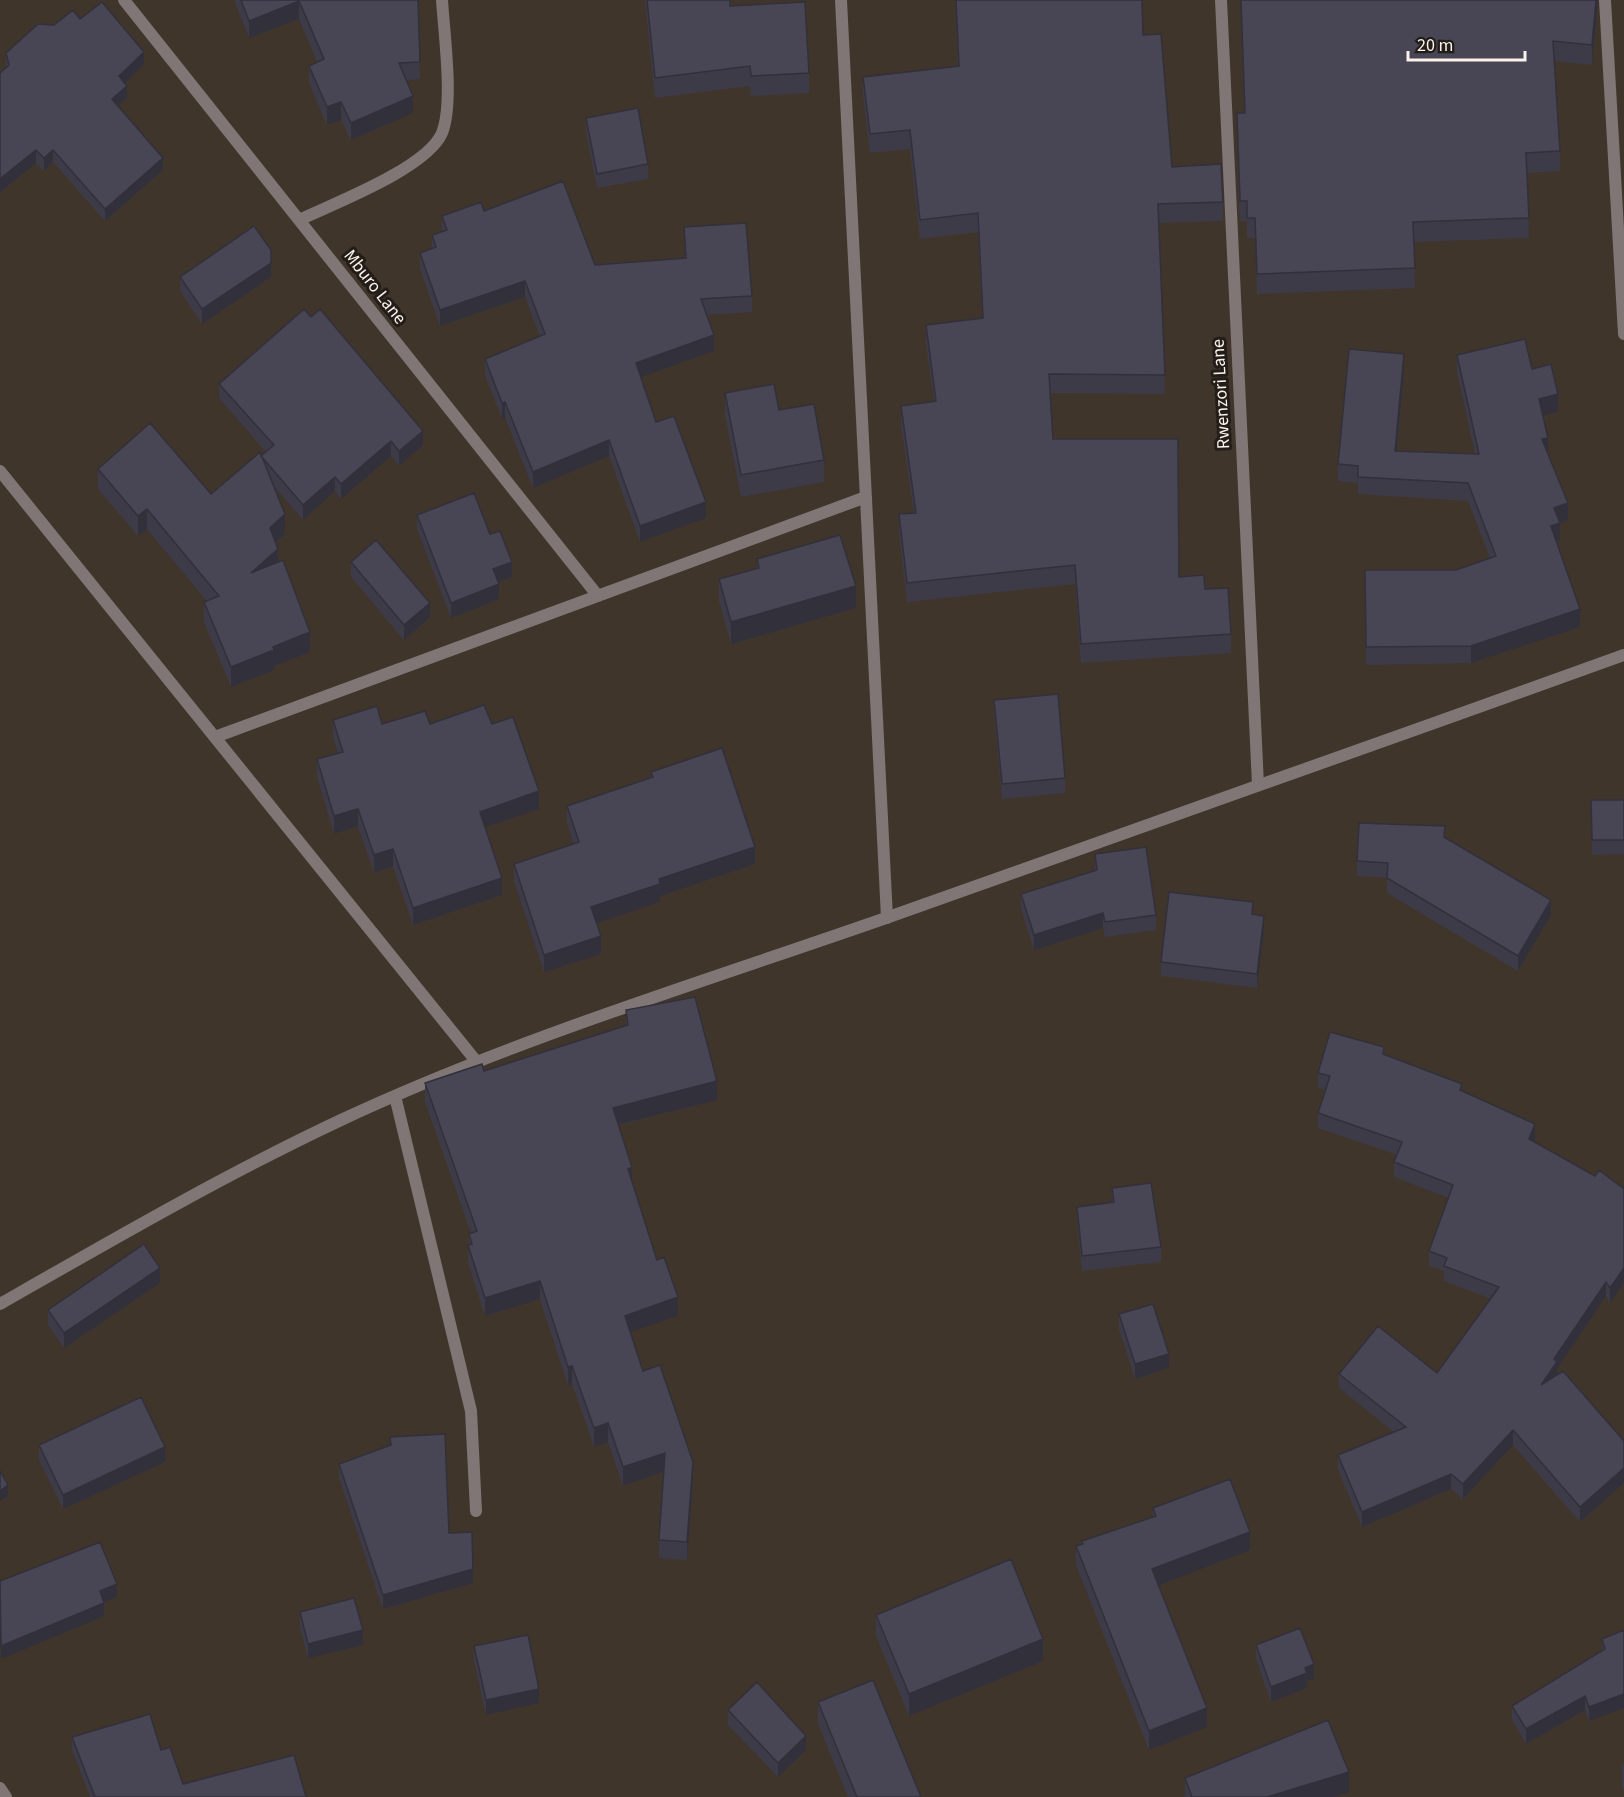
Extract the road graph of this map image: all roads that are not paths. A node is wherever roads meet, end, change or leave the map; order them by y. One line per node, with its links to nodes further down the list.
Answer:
1 (124, 0): 6 (street, Mburo Lane)
2 (442, 0): 6 (street)
3 (841, 0): 9 (street)
4 (1221, 0): 13 (street, Rwenzori Lane)
5 (1605, 0): 7 (street)
6 (299, 220): 10 (street, Mburo Lane)
7 (1624, 334)
8 (0, 471): 12 (street)
9 (866, 497): 10 (street); 14 (street)
10 (598, 596): 12 (street)
11 (1624, 655): 13 (street)
12 (215, 737): 15 (street)
13 (1258, 785): 14 (street)
14 (887, 918): 15 (street)
15 (476, 1061): 16 (street)
16 (395, 1096): 17 (street); 18 (street)
17 (0, 1304)
18 (476, 1510)
19 (0, 1788): 20 (street)
20 (6, 1797)

